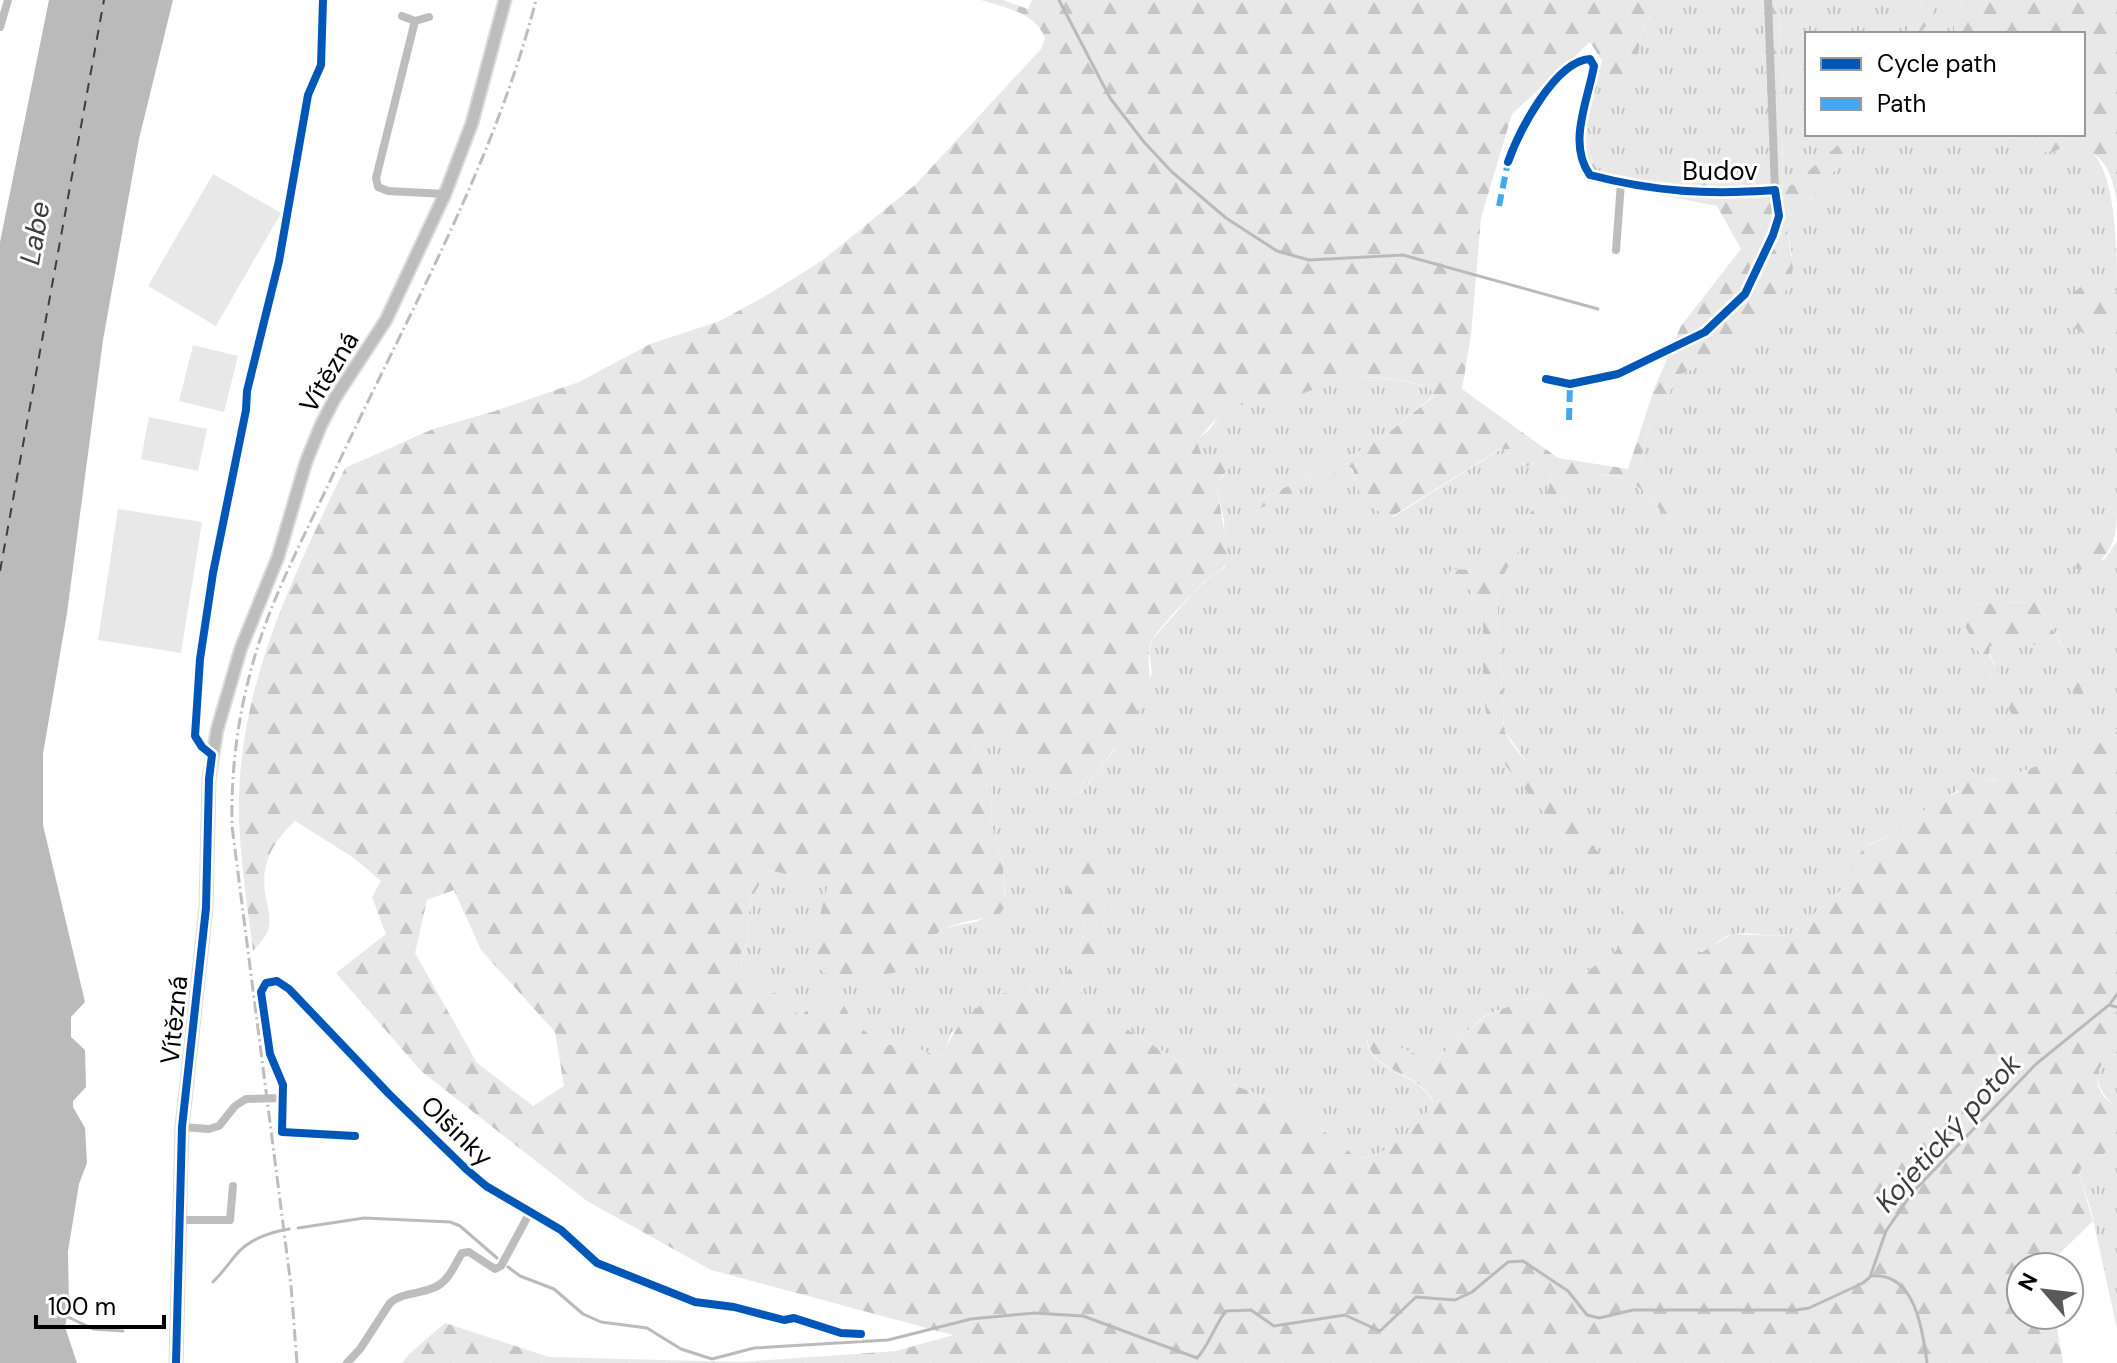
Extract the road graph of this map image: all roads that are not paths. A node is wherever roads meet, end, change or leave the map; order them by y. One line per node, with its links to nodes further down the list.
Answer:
1 (8, 0): 7 (street)
2 (505, 0): 11 (main road, Vítězná)
3 (1768, 0): 10 (street)
4 (402, 16): 6 (street)
5 (429, 17): 6 (street)
6 (415, 21): 11 (street)
7 (0, 27)
8 (1508, 162): 9 (street, Budov)
9 (1621, 183): 10 (street, Budov); 12 (street)
10 (1775, 190): 13 (street, Budov)
11 (445, 194): 15 (main road, Vítězná)
12 (1616, 250)
13 (1546, 379)
14 (281, 1098): 15 (street); 16 (street, Olšinky); 18 (street, Olšinky)
15 (182, 1127): 19 (main road, Vítězná)
16 (355, 1136)
17 (233, 1186): 19 (street)
18 (529, 1214): 20 (street, Olšinky); 22 (street)
19 (179, 1220): 21 (main road, Vítězná)
20 (861, 1334)
21 (176, 1363)
22 (347, 1363)

